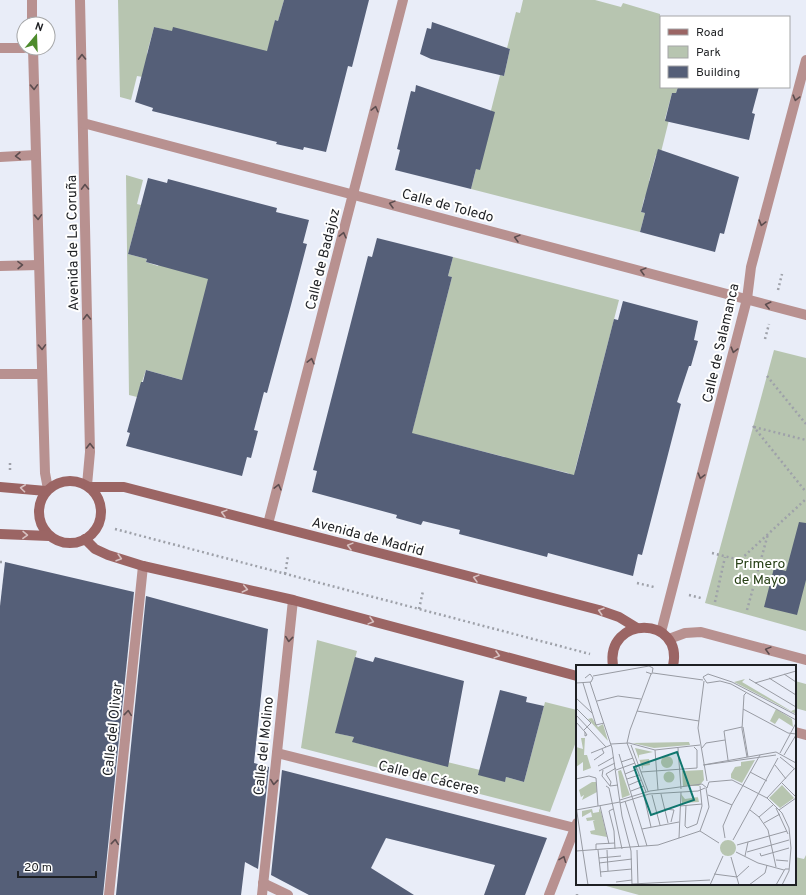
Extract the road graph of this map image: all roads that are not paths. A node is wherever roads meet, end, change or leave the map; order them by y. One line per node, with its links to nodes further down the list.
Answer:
1 (32, 0): 4 (street)
2 (80, 0): 9 (street, Avenida de La Coruña, one-way to 2)
3 (403, 0): 12 (street, Calle de Badajoz, one-way to 3)
4 (32, 16)
5 (0, 48): 6 (street)
6 (16, 48)
7 (33, 56): 10 (street, one-way to 10)
8 (806, 60): 15 (street, Calle de Salamanca, one-way to 15)
9 (83, 123): 12 (street, Calle de Toledo); 19 (street, Avenida de La Coruña, one-way to 9)
10 (36, 155): 11 (street, one-way to 11); 13 (street, one-way to 13)
11 (0, 157)
12 (354, 194): 15 (street, Calle de Toledo, one-way to 12); 22 (street, Calle de Badajoz, one-way to 12)
13 (39, 265): 14 (street, one-way to 13); 18 (street, one-way to 18)
14 (0, 266)
15 (747, 300): 16 (street, Calle de Toledo, one-way to 15); 29 (street, Calle de Salamanca, one-way to 29)
16 (806, 315)
17 (0, 374): 18 (street)
18 (42, 374): 21 (street)
19 (88, 486): 21 (street); 22 (street, Avenida de Madrid, one-way to 19); 25 (street)
20 (0, 487): 21 (street, one-way to 20)
21 (47, 490): 24 (street)
22 (268, 524): 28 (street, Avenida de Madrid, one-way to 22)
23 (0, 534): 24 (street, one-way to 24)
24 (49, 536): 25 (street)
25 (86, 540): 26 (street, one-way to 26)
26 (143, 566): 27 (street, one-way to 27); 39 (street, Calle del Olivar, one-way to 26)
27 (293, 600): 33 (street, one-way to 33); 36 (street, Calle del Molino, one-way to 36)
28 (637, 628): 29 (street); 31 (street)
29 (665, 635): 30 (street, one-way to 29); 32 (street)
30 (806, 660)
31 (613, 665)
32 (673, 665)
33 (576, 676)
34 (796, 732): 35 (street)
35 (806, 735)
36 (277, 754): 37 (street, Calle de Cáceres); 38 (street, Calle del Molino, one-way to 38)
37 (576, 825): 42 (street, one-way to 37)
38 (263, 883): 40 (street, Calle del Molino); 41 (street)
39 (109, 895)
40 (262, 895)
41 (288, 895)
42 (550, 895)

